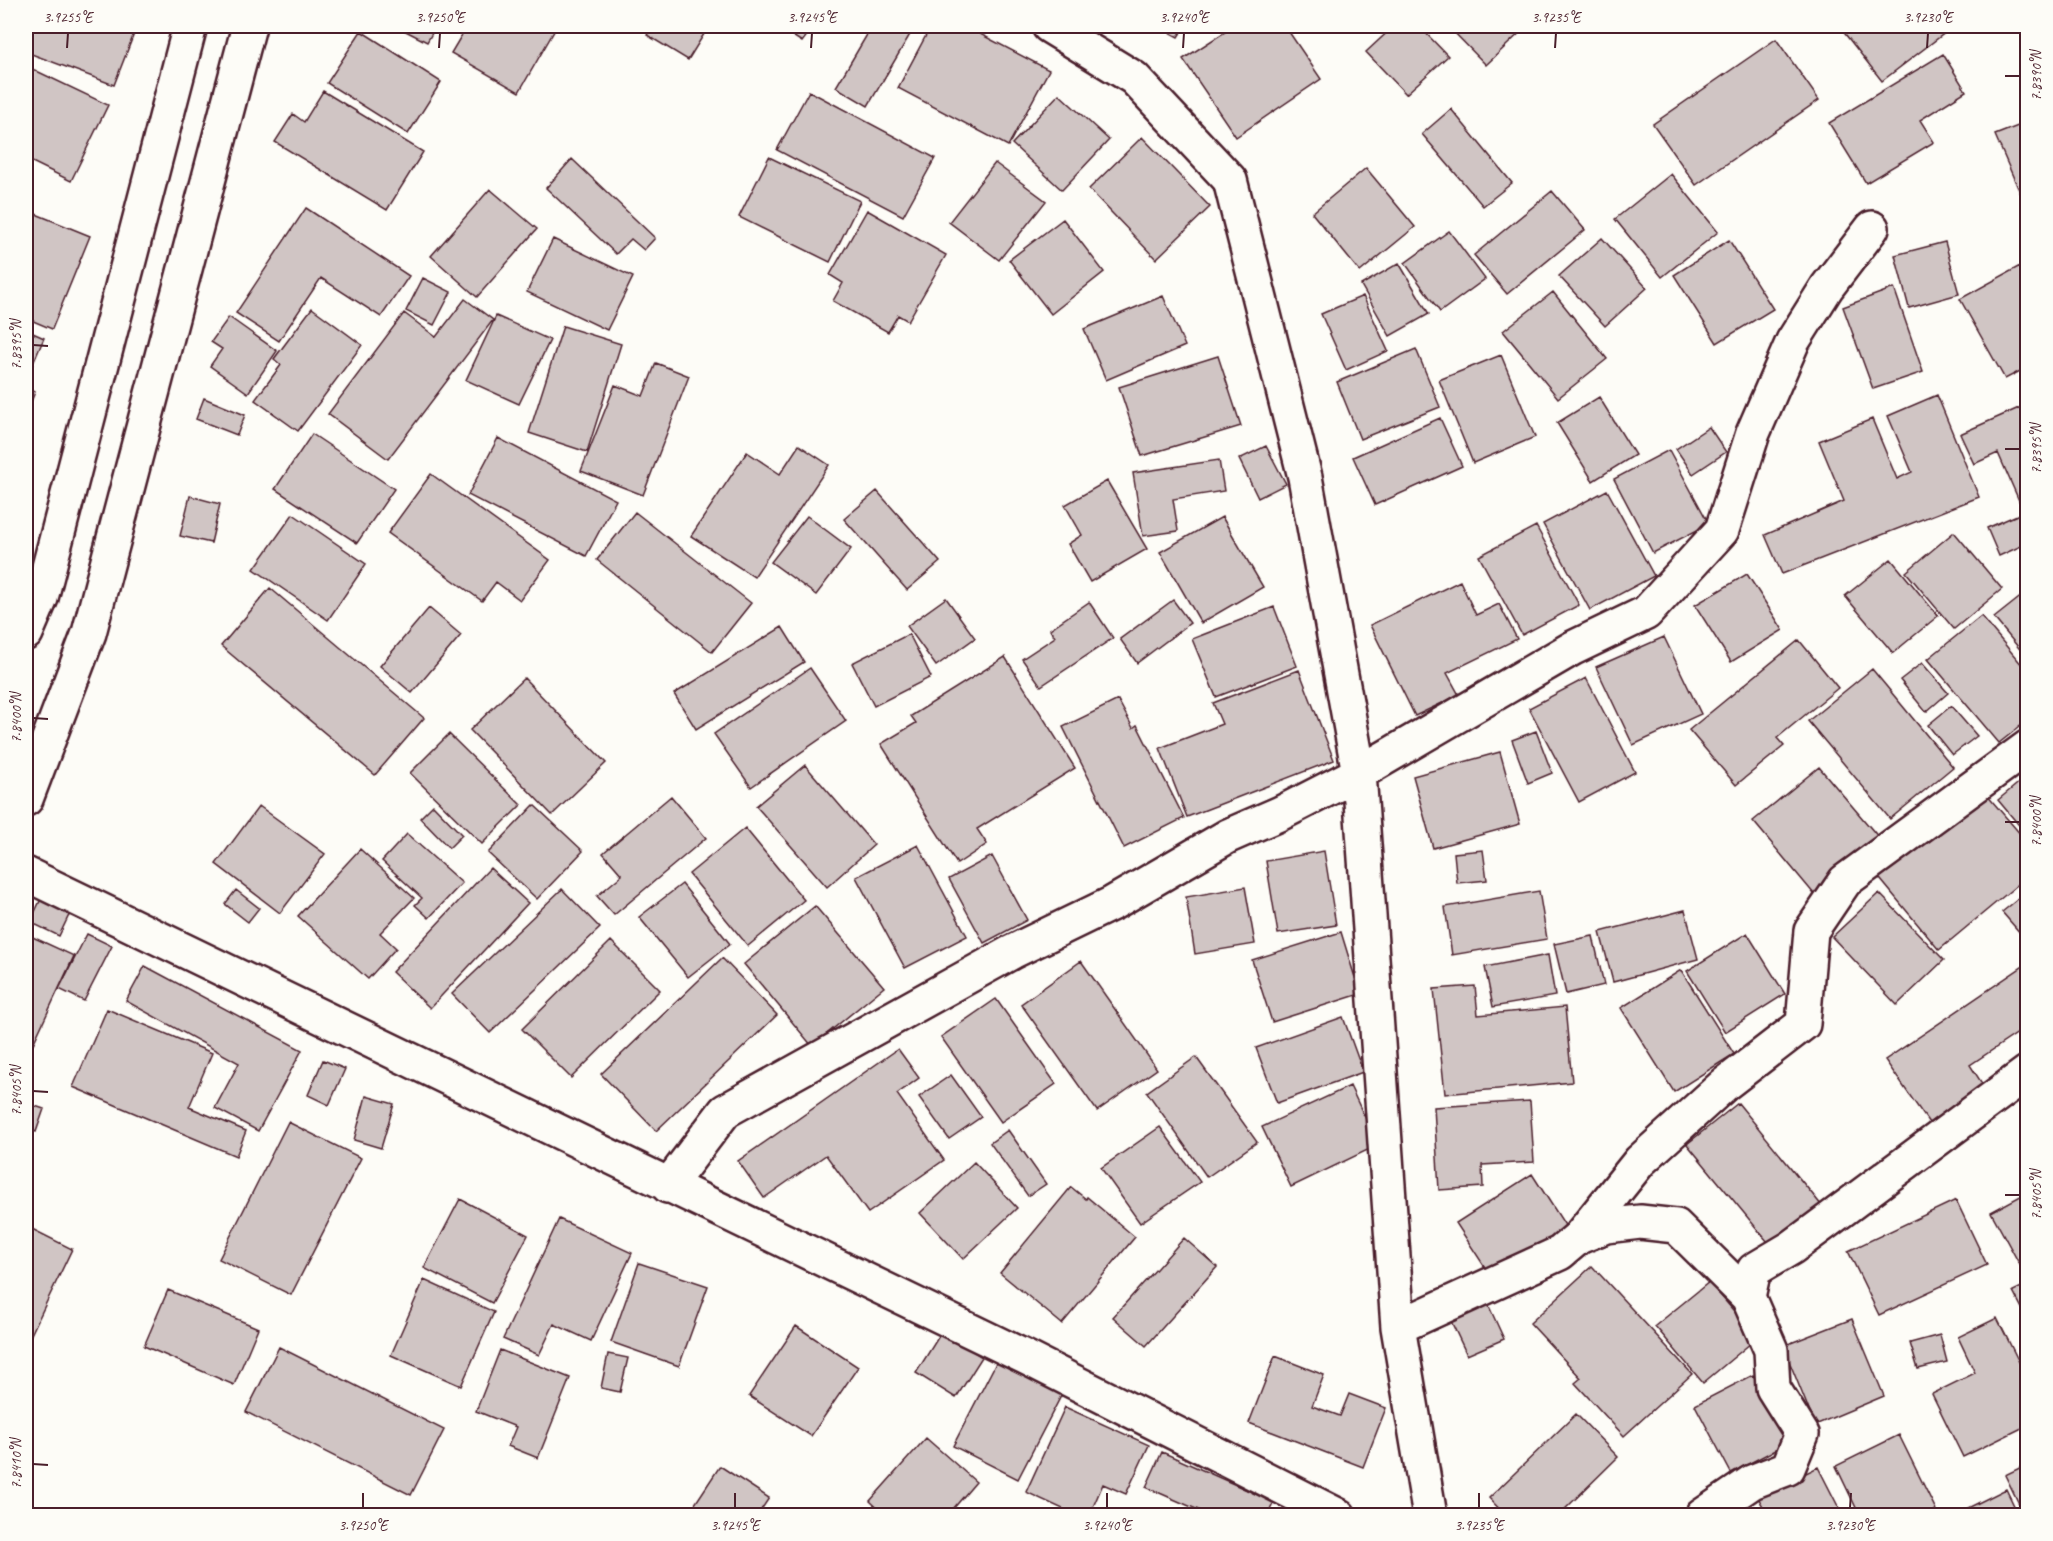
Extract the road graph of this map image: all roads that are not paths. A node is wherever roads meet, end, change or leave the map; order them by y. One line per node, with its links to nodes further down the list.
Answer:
1 (190, 26): 5 (street)
2 (249, 26): 9 (street)
3 (1049, 26): 8 (street)
4 (1872, 228): 8 (street)
5 (33, 596): 6 (street)
6 (26, 633)
7 (2028, 747): 13 (street)
8 (1359, 773): 12 (street); 15 (street)
9 (26, 799)
10 (26, 874): 12 (street)
11 (2028, 1072): 14 (street)
12 (668, 1186): 16 (street)
13 (1579, 1237): 14 (street); 15 (street)
14 (1749, 1297): 18 (street)
15 (1398, 1327): 17 (street)
16 (1339, 1515)
17 (1430, 1515)
18 (1702, 1515)

